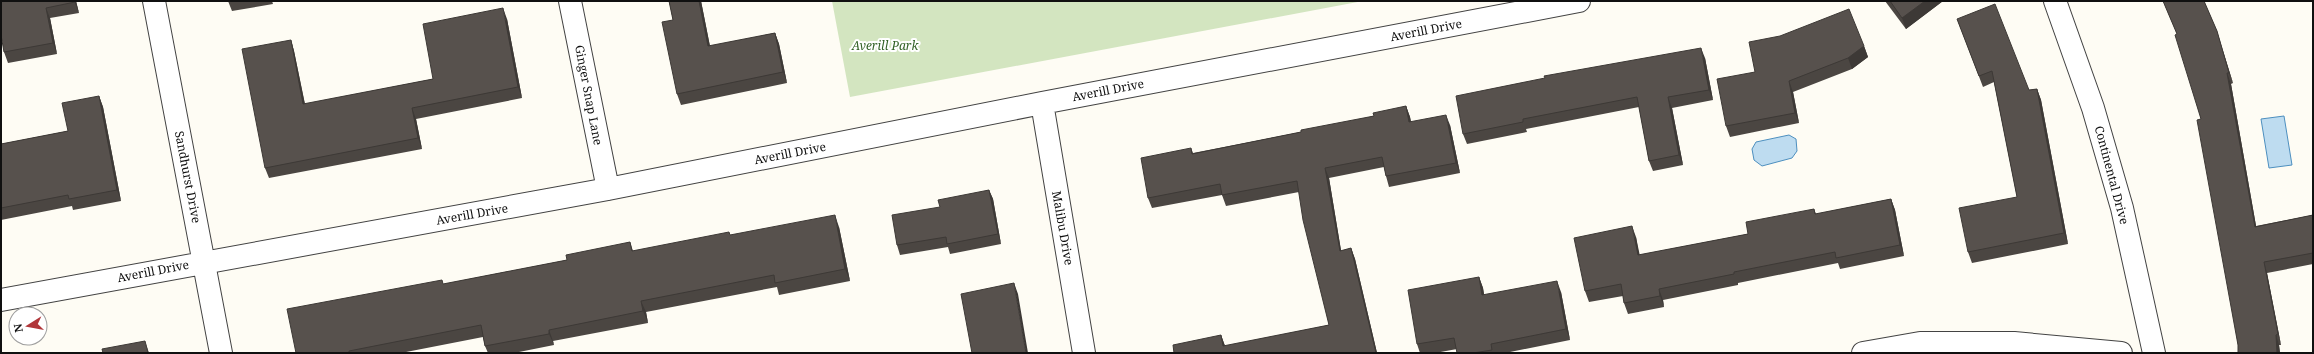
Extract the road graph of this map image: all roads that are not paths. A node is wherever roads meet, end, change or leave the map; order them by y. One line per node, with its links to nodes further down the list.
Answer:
1 (154, 1): 7 (street, Sandhurst Drive)
2 (570, 1): 6 (street, Ginger Snap Lane)
3 (1578, 1): 5 (street, Averill Drive)
4 (2055, 1): 13 (street, Continental Drive)
5 (1042, 103): 6 (street, Averill Drive); 10 (street, Malibu Drive)
6 (608, 189): 7 (street, Averill Drive)
7 (203, 262): 8 (street, Averill Drive); 9 (street, Sandhurst Drive)
8 (1, 300)
9 (221, 353)
10 (1084, 353)
11 (1863, 353): 12 (street)
12 (2121, 353)
13 (2154, 353)

